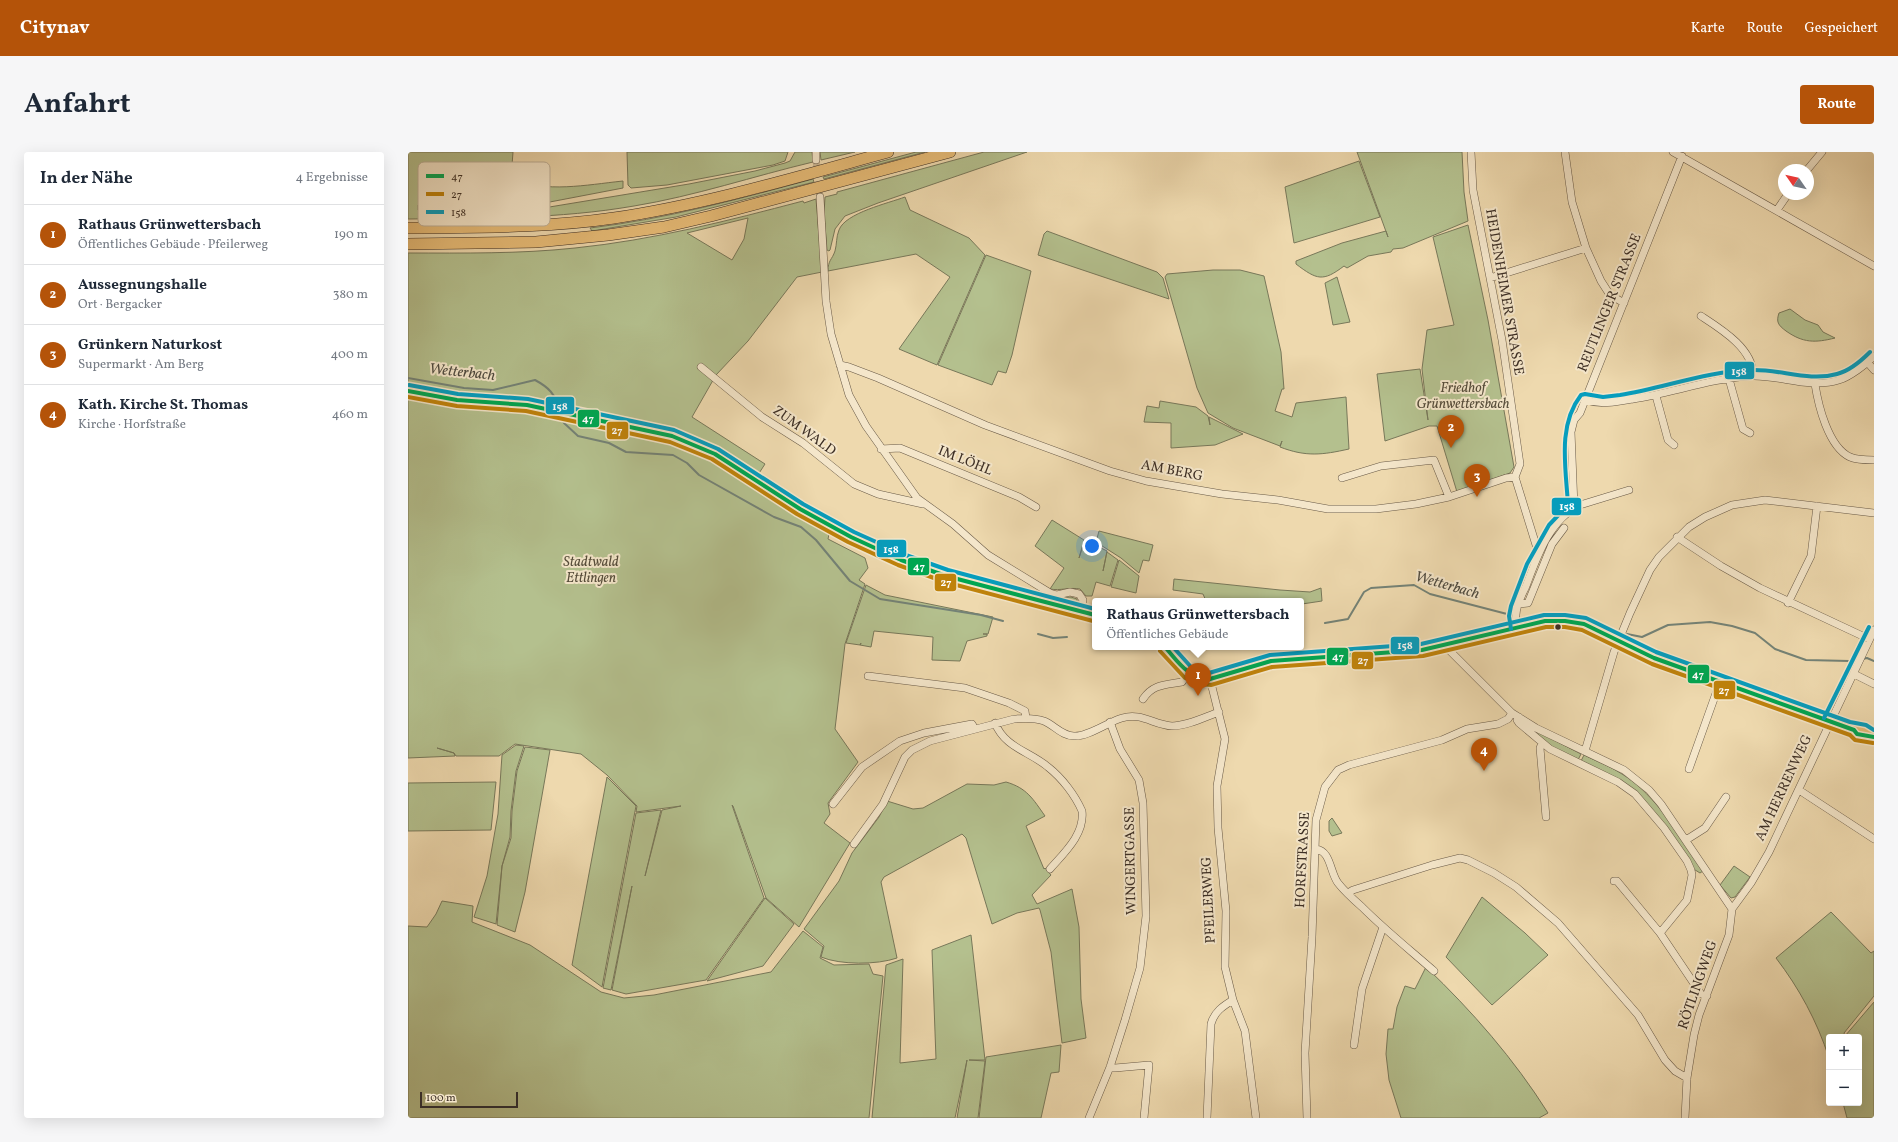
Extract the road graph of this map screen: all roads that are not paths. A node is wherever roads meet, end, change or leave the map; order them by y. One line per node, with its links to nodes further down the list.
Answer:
1 (888, 152): 12 (highway)
2 (950, 152): 15 (highway)
3 (1471, 152): 18 (street, HEIDENHEIMER STRASSE)
4 (1565, 152): 16 (street)
5 (1673, 152): 7 (street)
6 (1822, 152): 8 (street)
7 (1682, 156): 11 (street); 19 (street, REUTLINGER STRASSE)
8 (1812, 164)
9 (820, 197): 23 (street)
10 (1784, 200): 11 (street)
11 (1778, 210): 17 (street)
12 (550, 225)
13 (537, 226): 14 (highway)
14 (408, 228)
15 (408, 244)
16 (1586, 248): 18 (street); 19 (street)
17 (1874, 266)
18 (1490, 278): 36 (street, HEIDENHEIMER STRASSE)
19 (1624, 303): 31 (street, REUTLINGER STRASSE)
20 (1701, 316): 26 (street)
21 (1874, 356): 22 (street)
22 (1868, 363): 25 (street); 28 (street)
23 (840, 365): 34 (street); 39 (street, AM BERG)
24 (701, 367): 40 (street, ZUM WALD)
25 (1874, 370)
26 (1753, 376): 27 (street); 28 (street)
27 (1729, 379): 30 (street); 32 (street)
28 (1814, 384): 35 (street)
29 (408, 391): 50 (main road)
30 (1656, 396): 31 (street); 33 (street)
31 (1585, 400): 43 (street, REUTLINGER STRASSE)
32 (1750, 433)
33 (1674, 445)
34 (881, 449): 40 (street); 42 (street, IM LÖHL)
35 (1874, 460)
36 (1514, 477): 39 (street, AM BERG); 47 (street)
37 (1342, 478): 39 (street)
38 (1629, 490): 43 (street)
39 (1449, 498)
40 (925, 505): 50 (street)
41 (1817, 506): 44 (street); 46 (street); 48 (street)
42 (1036, 507)
43 (1574, 508): 47 (street)
44 (1874, 513)
45 (1564, 528): 49 (street)
46 (1677, 537): 48 (street); 55 (street)
47 (1541, 547): 49 (street)
48 (1788, 602): 54 (street)
49 (1519, 604): 52 (street)
50 (1080, 610): 51 (main road)
51 (1092, 614)
52 (1517, 628): 55 (main road); 56 (main road)
53 (1874, 630): 54 (street, AM HERRENWEG)
54 (1869, 640): 59 (street, AM HERRENWEG)
55 (1619, 641): 62 (main road); 74 (street)
56 (1449, 644): 61 (main road); 66 (street)
57 (1166, 650): 58 (main road)
58 (1188, 674): 61 (main road); 64 (street)
59 (1854, 674): 63 (street); 68 (street, AM HERRENWEG)
60 (868, 676): 67 (street)
61 (1210, 679): 65 (street, PFEILERWEG)
62 (1720, 682): 68 (main road); 75 (street)
63 (1874, 684)
64 (1143, 699)
65 (1219, 712): 69 (street); 92 (street, PFEILERWEG)
66 (1515, 715): 73 (street); 74 (street); 83 (street, HORFSTRASSE)
67 (1026, 718): 69 (street); 70 (street)
68 (1829, 721): 72 (main road); 76 (street, AM HERRENWEG)
69 (1110, 722): 94 (street, WINGERTGASSE)
70 (995, 723): 71 (street); 84 (street)
71 (975, 729): 78 (street); 82 (street)
72 (1870, 736)
73 (1542, 743): 79 (street); 89 (street)
74 (1585, 751): 81 (street)
75 (1689, 769)
76 (1799, 790): 80 (street); 87 (street, AM HERRENWEG)
77 (1726, 797): 81 (street)
78 (833, 804)
79 (1546, 817)
80 (1874, 839)
81 (1686, 840): 87 (street)
82 (854, 844)
83 (1316, 849): 86 (street); 100 (street, HORFSTRASSE)
84 (1050, 869)
85 (1614, 881): 89 (street)
86 (1348, 894): 88 (street); 95 (street)
87 (1732, 909): 91 (street, RÖTLINGWEG)
88 (1383, 927): 90 (street); 93 (street)
89 (1660, 933): 91 (street)
90 (1434, 971)
91 (1707, 996): 95 (street, RÖTLINGWEG)
92 (1233, 1000): 98 (street); 99 (street, PFEILERWEG)
93 (1354, 1045)
94 (1110, 1066): 96 (street, WINGERTGASSE); 97 (street)
95 (1687, 1078): 101 (street, RÖTLINGWEG)
96 (1089, 1118)
97 (1144, 1118)
98 (1207, 1118)
99 (1256, 1118)
100 (1308, 1118)
101 (1685, 1118)

